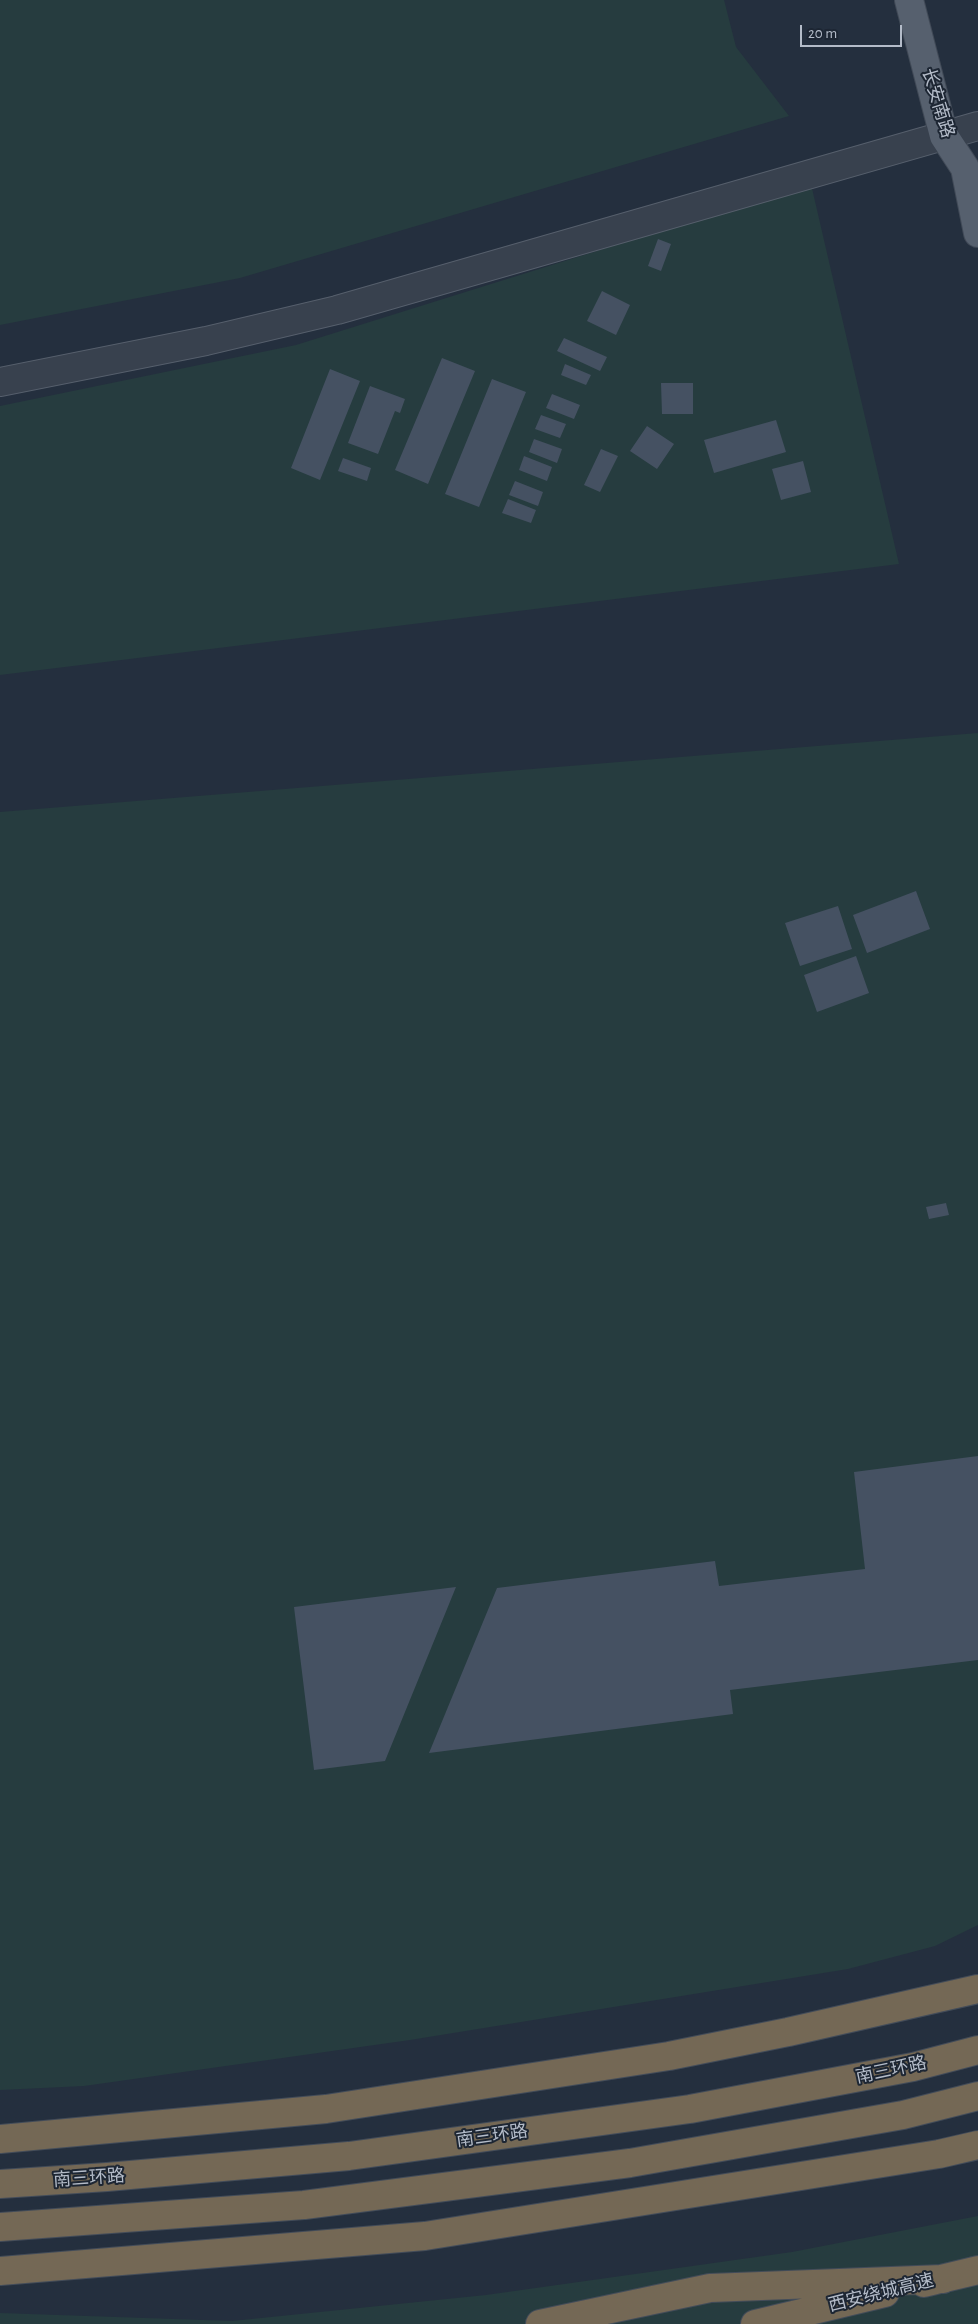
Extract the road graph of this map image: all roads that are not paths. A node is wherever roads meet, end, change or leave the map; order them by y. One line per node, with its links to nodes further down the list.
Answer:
1 (909, 0): 3 (main road, 长安南路)
2 (978, 126): 3 (street)
3 (944, 136): 4 (main road, 长安南路); 5 (street)
4 (978, 233)
5 (0, 382)
6 (978, 1989): 9 (highway)
7 (978, 2050): 11 (highway, 南三环路)
8 (978, 2096): 12 (highway)
9 (0, 2139)
10 (978, 2145): 14 (highway)
11 (0, 2184)
12 (0, 2227)
13 (978, 2270): 15 (highway, 西安绕城高速)
14 (0, 2271)
15 (943, 2279): 16 (highway); 17 (highway, 西安绕城高速)
16 (540, 2324)
17 (755, 2324)

